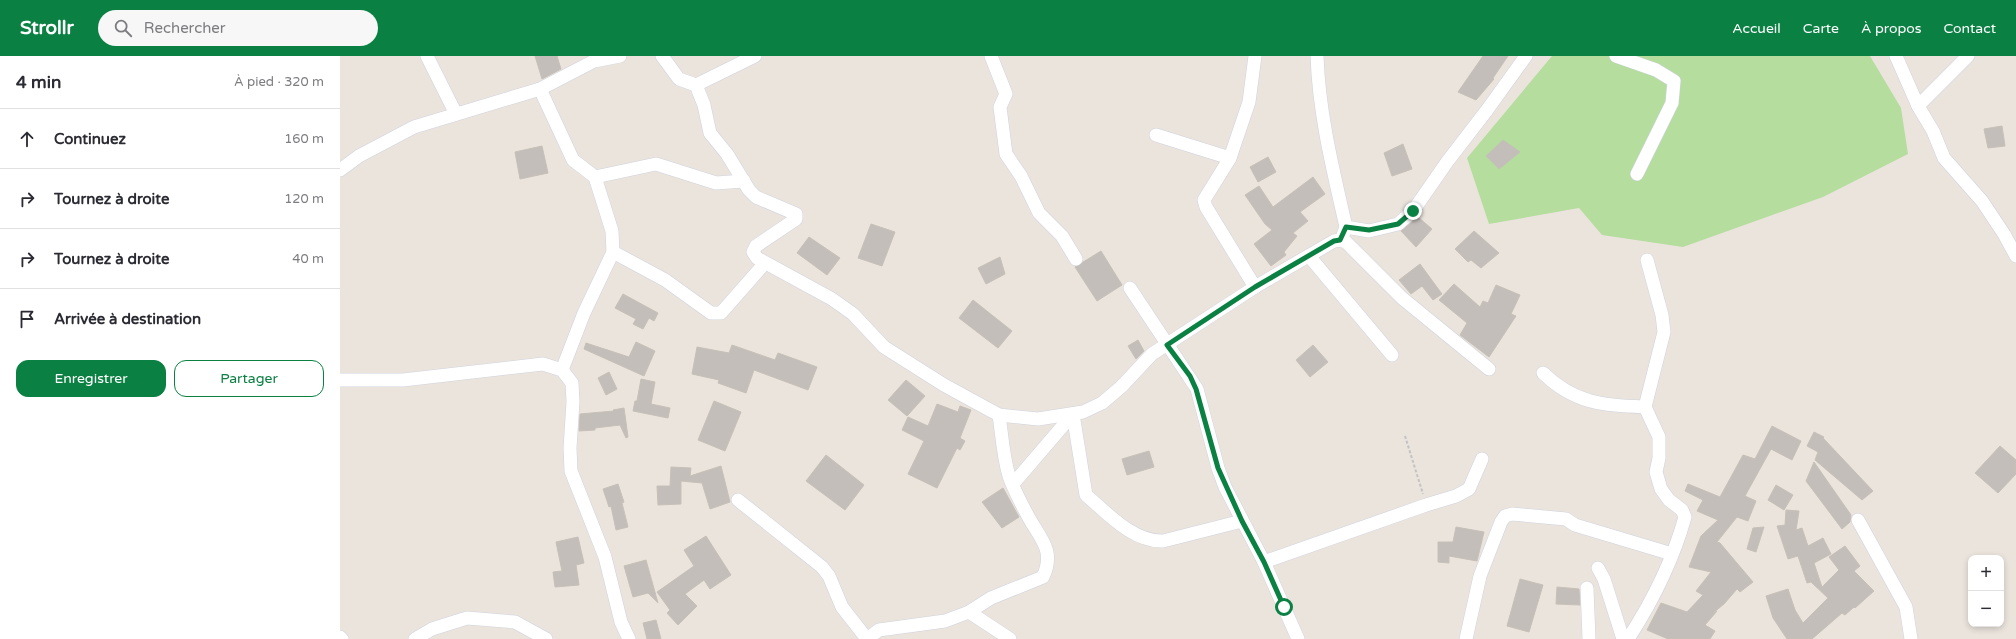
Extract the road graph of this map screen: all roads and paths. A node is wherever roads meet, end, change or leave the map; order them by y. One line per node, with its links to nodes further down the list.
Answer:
1 (426, 56): 15 (street)
2 (620, 56): 13 (street)
3 (662, 56): 12 (street)
4 (755, 56): 12 (street)
5 (991, 56): 27 (street)
6 (1255, 56): 17 (street)
7 (1317, 56): 22 (street)
8 (1526, 56): 22 (street)
9 (1616, 56): 19 (street)
10 (1896, 56): 14 (street)
11 (1968, 56): 14 (street)
12 (696, 85): 21 (street)
13 (540, 89): 15 (street); 20 (street)
14 (1918, 106): 26 (street)
15 (456, 114): 18 (street)
16 (1156, 135): 17 (street)
17 (1230, 158): 30 (street)
18 (340, 170)
19 (1637, 174)
20 (595, 177): 21 (street); 24 (street)
21 (744, 181): 29 (street)
22 (1346, 227): 23 (street)
23 (1340, 240): 25 (street); 34 (street)
24 (613, 252): 29 (street); 35 (street)
25 (1309, 256): 30 (street); 33 (street)
26 (2016, 256)
27 (1076, 258)
28 (1647, 260): 38 (street)
29 (765, 262): 40 (street)
30 (1255, 287): 32 (street)
31 (1130, 288): 32 (street)
32 (1167, 345): 39 (street); 47 (street)
33 (1392, 355)
34 (1489, 369)
35 (562, 370): 37 (street); 55 (street)
36 (1543, 373): 38 (street)
37 (340, 380)
38 (1645, 407): 48 (street)
39 (1073, 414): 40 (street); 43 (street); 47 (street)
40 (999, 415): 43 (street)
41 (1405, 436): 45 (path)
42 (1482, 459): 45 (street)
43 (1013, 484): 52 (street)
44 (738, 500): 56 (street)
45 (1426, 505): 49 (street)
46 (1858, 520): 63 (street)
47 (1242, 521): 49 (street)
48 (1672, 554): 59 (street); 62 (street)
49 (1264, 562): 58 (street)
50 (1598, 568): 61 (street)
51 (1587, 588): 60 (street)
52 (969, 612): 56 (street); 57 (street)
53 (415, 639): 54 (street)
54 (546, 639)
55 (629, 639)
56 (867, 639)
57 (1010, 639)
58 (1298, 639)
59 (1466, 639)
60 (1589, 639)
61 (1623, 639)
62 (1628, 639)
63 (1912, 639)

